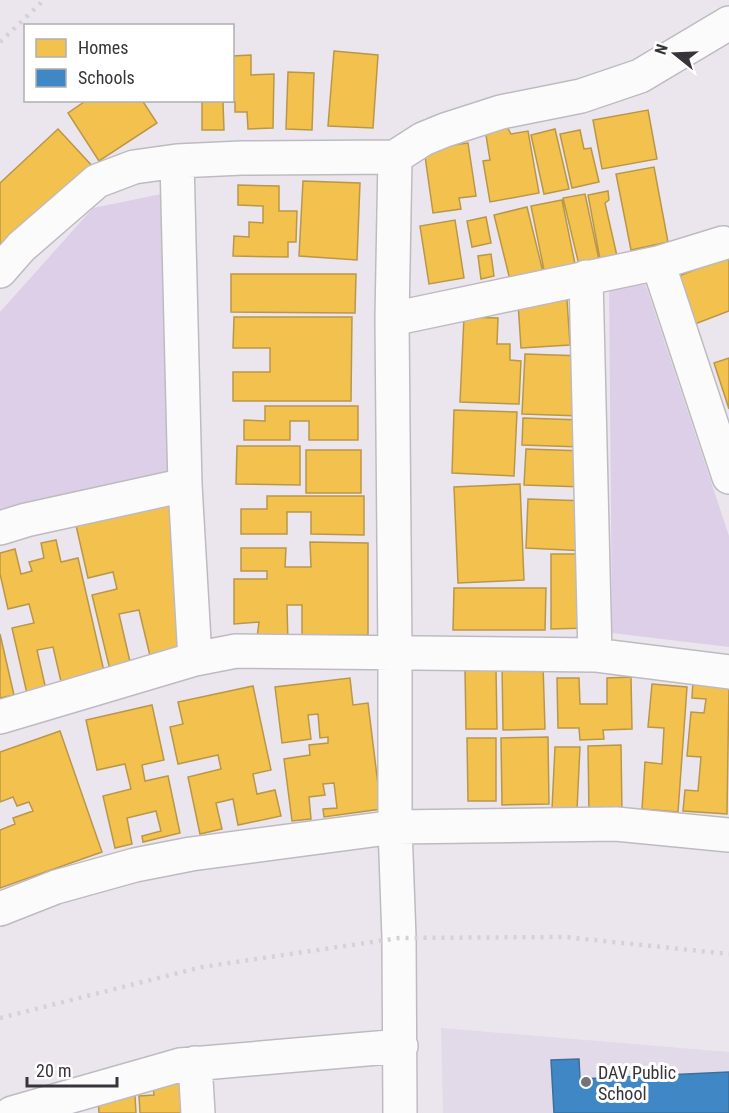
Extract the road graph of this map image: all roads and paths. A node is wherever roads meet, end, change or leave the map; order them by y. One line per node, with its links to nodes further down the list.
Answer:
1 (729, 23): 2 (street)
2 (395, 157): 3 (street); 8 (street)
3 (177, 161): 6 (street); 10 (street)
4 (723, 243): 5 (street)
5 (658, 262): 7 (street); 9 (street)
6 (0, 271)
7 (586, 277): 8 (street); 13 (street)
8 (392, 320): 12 (street)
9 (729, 477)
10 (185, 485): 11 (street); 14 (street)
11 (0, 528)
12 (395, 652): 13 (street); 14 (street); 17 (street)
13 (595, 655): 15 (street)
14 (195, 659): 16 (street)
15 (729, 672)
16 (0, 717)
17 (395, 827): 18 (street); 19 (street); 20 (street)
18 (729, 835)
19 (0, 909)
20 (400, 1046): 21 (street); 25 (street)
21 (195, 1063): 22 (street); 24 (street)
22 (90, 1102): 23 (street)
23 (12, 1113)
24 (198, 1113)
25 (400, 1113)

